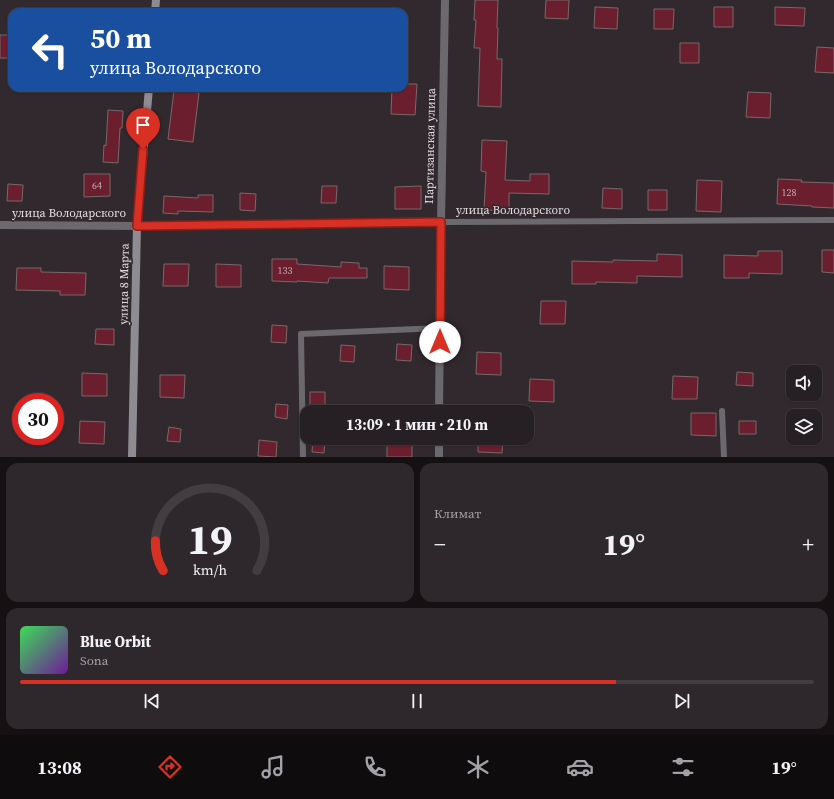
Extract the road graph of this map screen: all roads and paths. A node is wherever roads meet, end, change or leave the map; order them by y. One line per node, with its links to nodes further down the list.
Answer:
1 (445, 0): 4 (street, Партизанская улица)
2 (149, 92): 6 (main road, улица 8 Марта)
3 (834, 220): 4 (lane, улица Володарского)
4 (441, 222): 6 (lane, улица Володарского); 7 (street, Партизанская улица)
5 (0, 225): 6 (street, улица Володарского)
6 (137, 226): 11 (main road, улица 8 Марта)
7 (440, 328): 8 (street, Партизанская улица); 12 (lane)
8 (439, 405)
9 (722, 411): 14 (lane)
10 (439, 445): 13 (street)
11 (132, 457)
12 (303, 457)
13 (439, 457)
14 (724, 457)

